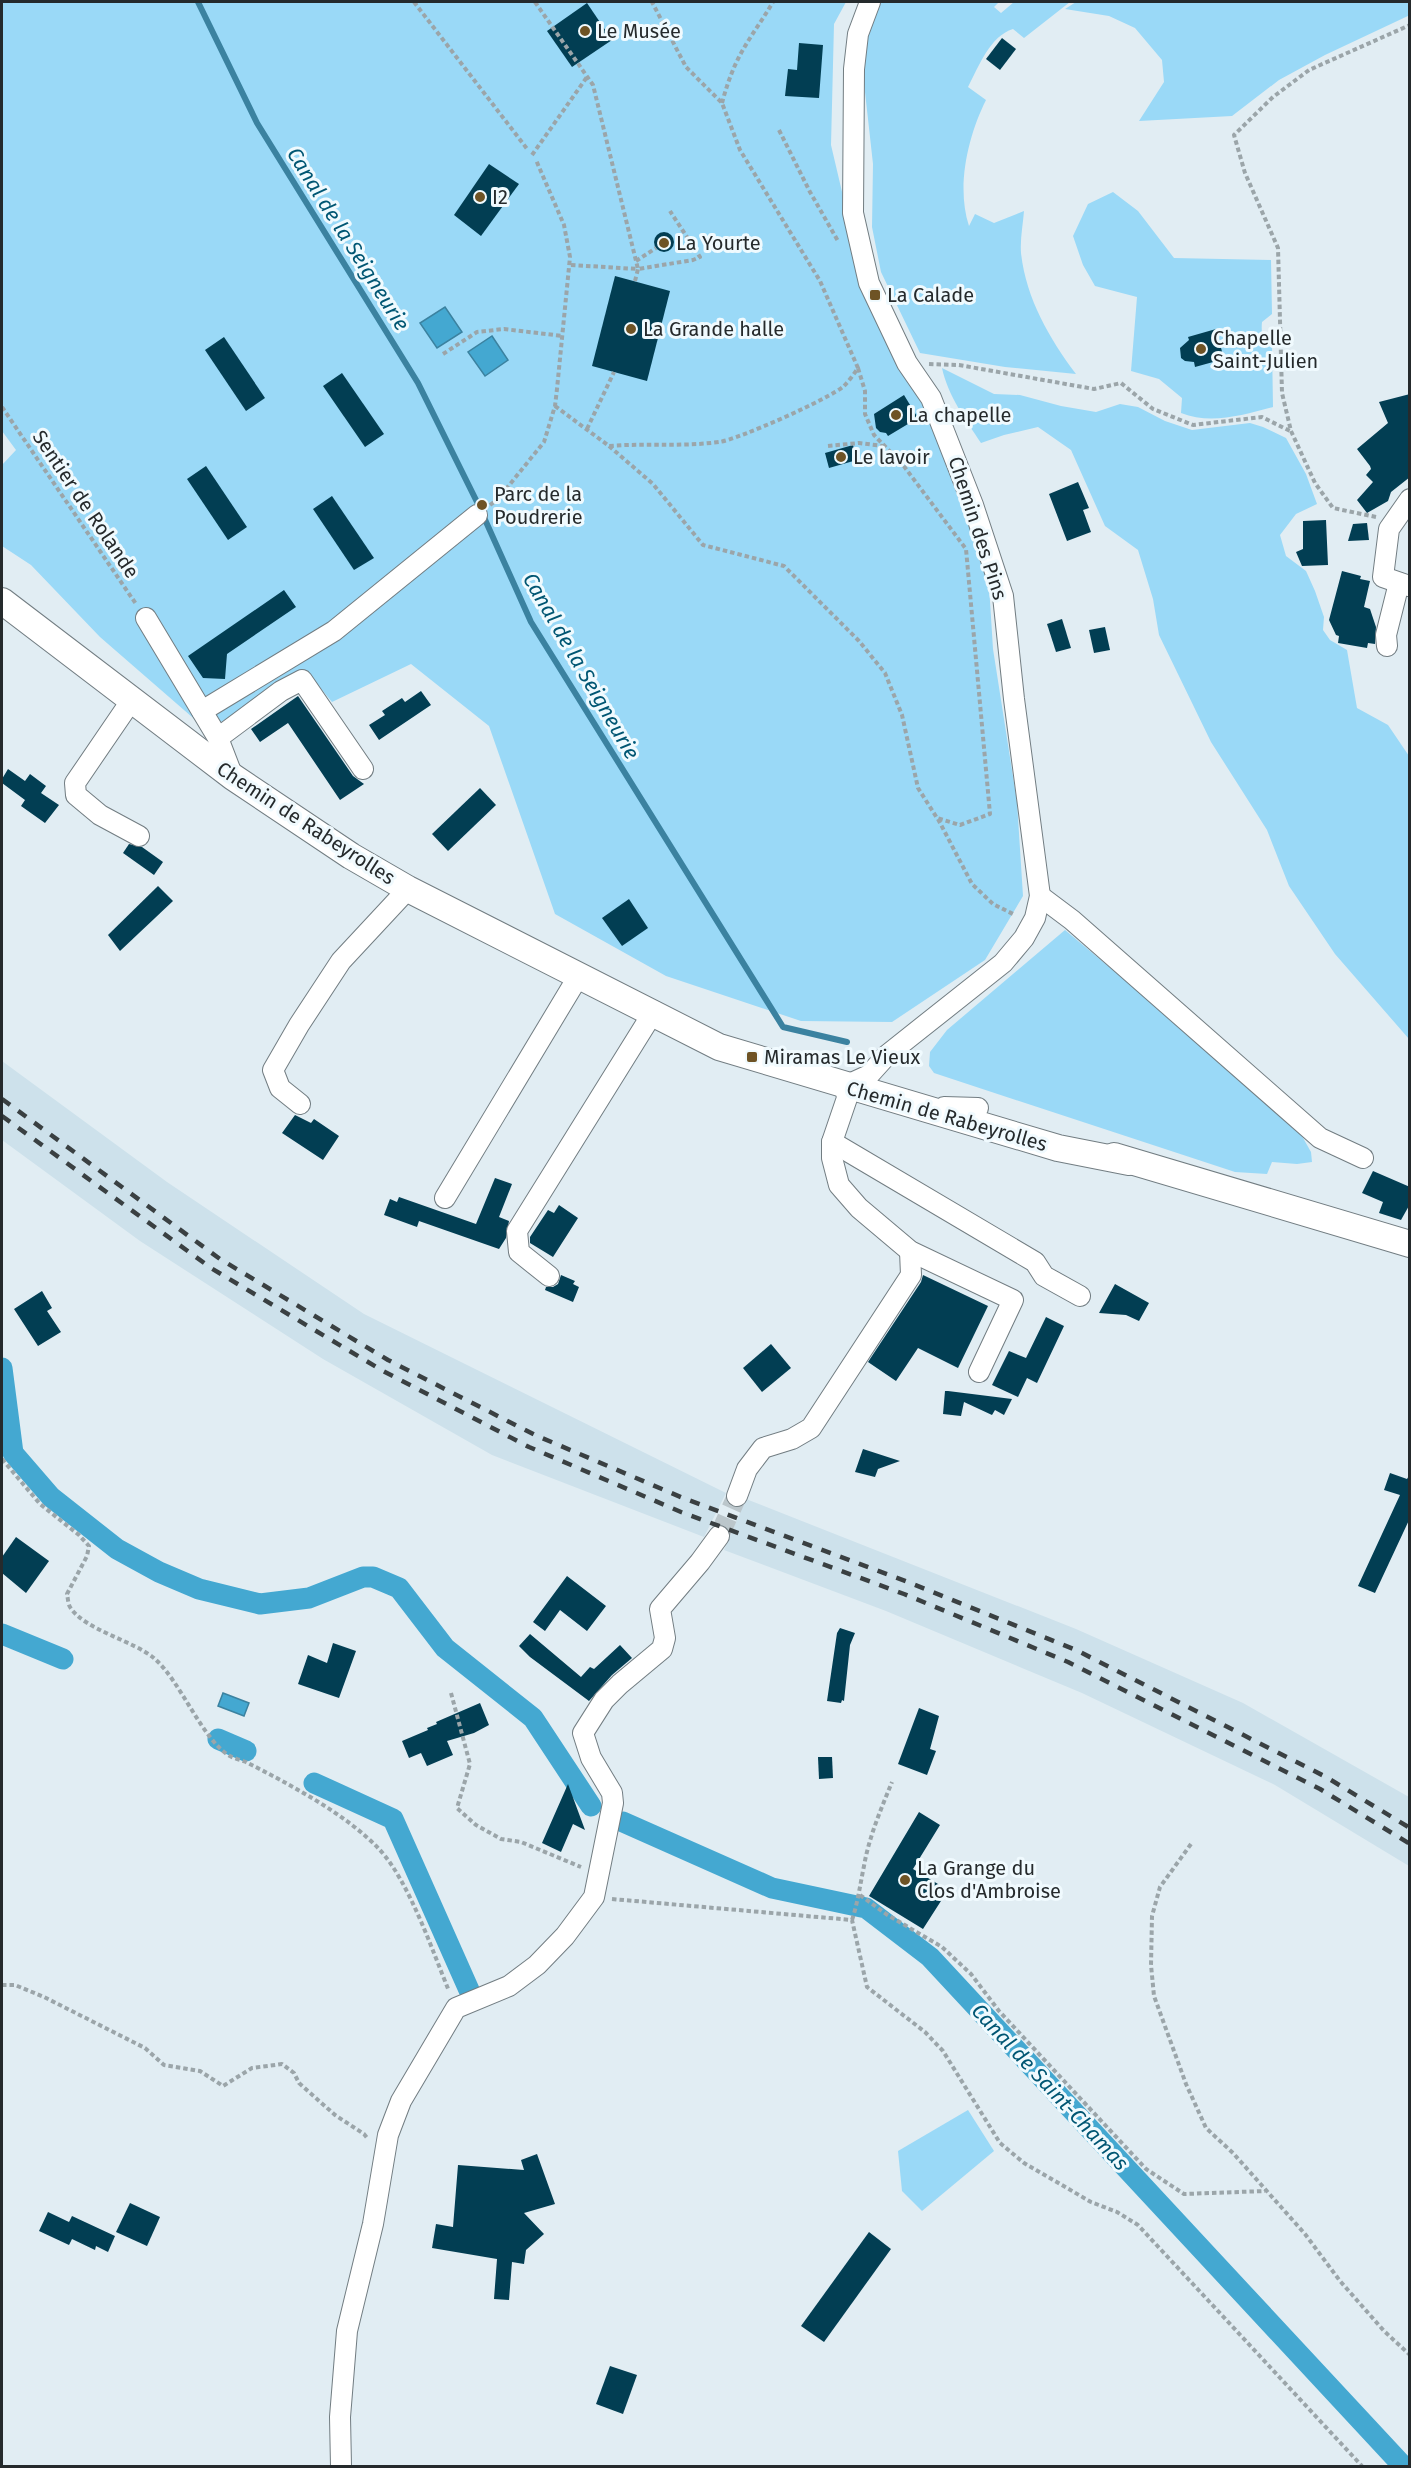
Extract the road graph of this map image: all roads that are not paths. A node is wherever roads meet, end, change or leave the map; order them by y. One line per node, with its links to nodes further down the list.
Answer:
1 (870, 2): 15 (street, Chemin des Pins)
2 (481, 512): 9 (street)
3 (1406, 512): 4 (street)
4 (1397, 582): 7 (street)
5 (2, 601): 8 (main road, Chemin de Rabeyrolles)
6 (146, 618): 9 (street)
7 (1388, 646)
8 (131, 701): 12 (main road, Chemin de Rabeyrolles); 13 (street)
9 (202, 711): 10 (street)
10 (218, 738): 11 (street); 12 (street)
11 (363, 769)
12 (232, 777): 14 (main road, Chemin de Rabeyrolles)
13 (139, 836)
14 (408, 889): 16 (main road, Chemin de Rabeyrolles); 19 (street)
15 (1040, 896): 18 (street, Chemin des Pins); 21 (street)
16 (578, 976): 17 (main road, Chemin de Rabeyrolles); 23 (street)
17 (648, 1010): 18 (main road, Chemin de Rabeyrolles); 18 (main road, Chemin de Rabeyrolles); 26 (street)
18 (855, 1080): 20 (street); 22 (main road, Chemin de Rabeyrolles); 22 (main road, Chemin de Rabeyrolles)
19 (300, 1104)
20 (832, 1142): 25 (street); 27 (street)
21 (1363, 1158)
22 (1129, 1162): 24 (main road, Chemin de Rabeyrolles)
23 (444, 1198)
24 (1410, 1244)
25 (910, 1251): 28 (street); 29 (street)
26 (549, 1276)
27 (1080, 1296)
28 (979, 1372)
29 (737, 1496)
30 (719, 1536): 31 (street)
31 (341, 2466)

